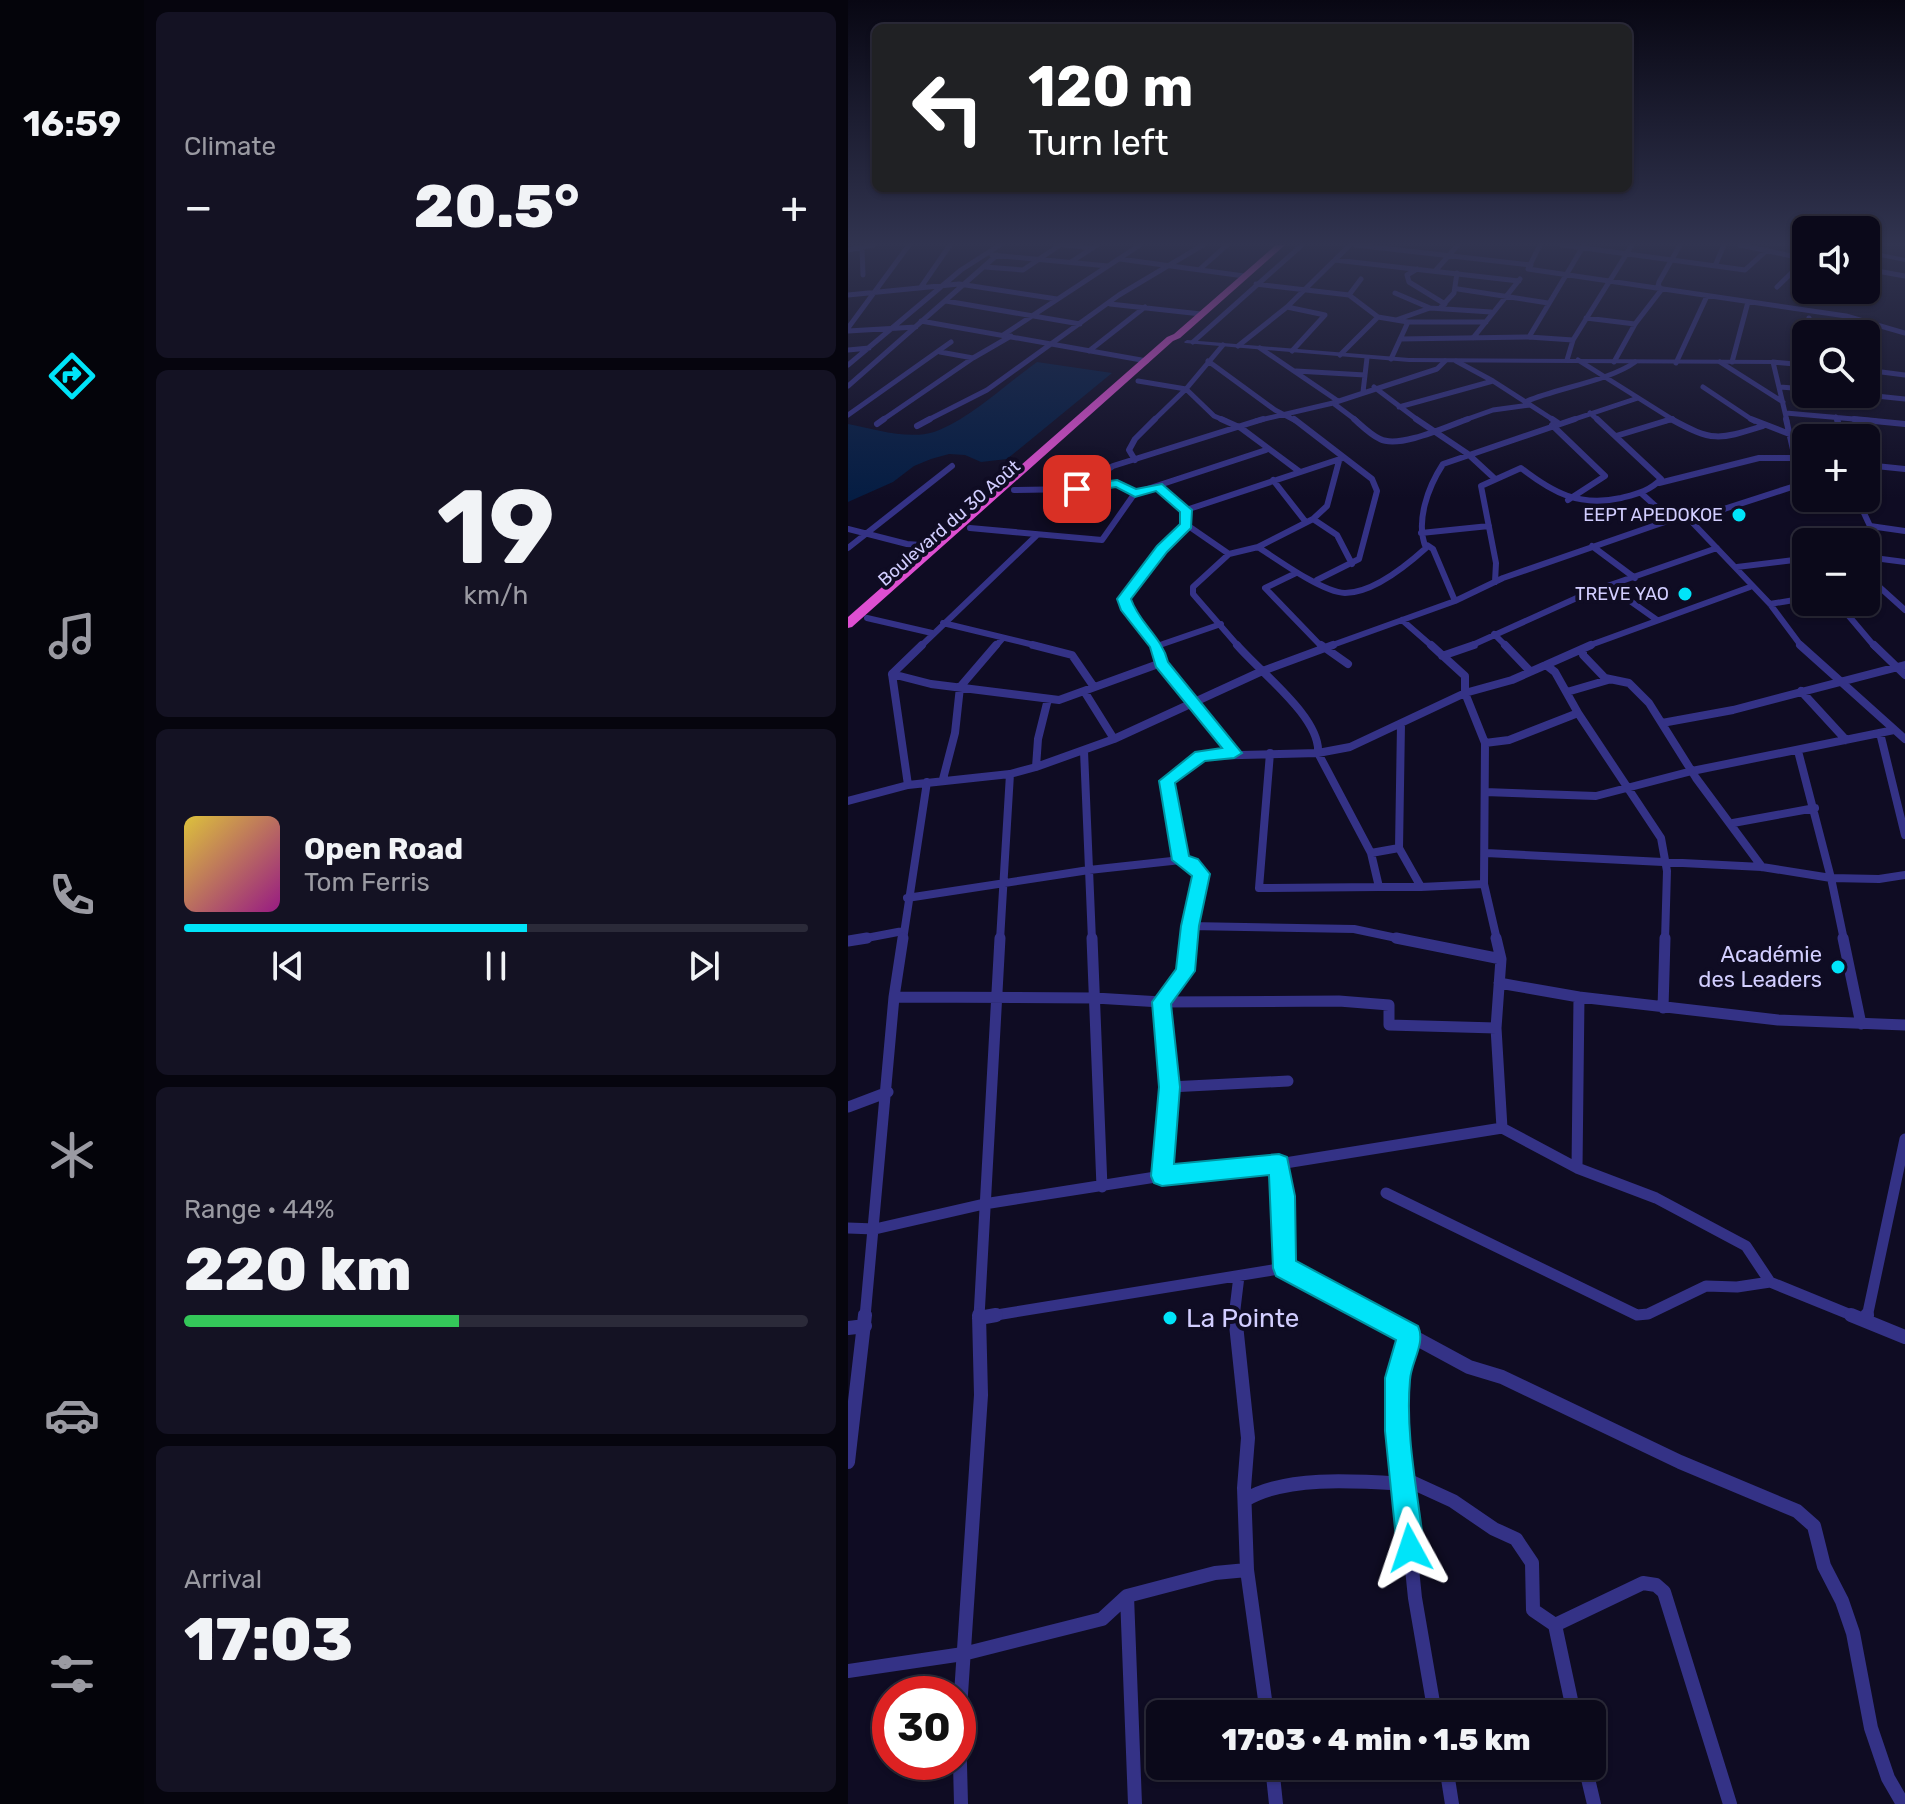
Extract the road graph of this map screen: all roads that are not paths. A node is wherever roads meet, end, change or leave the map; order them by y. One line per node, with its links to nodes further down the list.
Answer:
1 (894, 329): 31 (street)
2 (913, 329): 62 (street)
3 (969, 329): 20 (street)
4 (1011, 329): 20 (street)
5 (1073, 329): 28 (street)
6 (1117, 329): 34 (street)
7 (1191, 329): 26 (highway, Boulevard du 30 Août)
8 (1197, 329): 26 (highway, Boulevard du 30 Août)
9 (1198, 329): 26 (street)
10 (1259, 329): 30 (street)
11 (1312, 329): 35 (street)
12 (1366, 329): 37 (street)
13 (1405, 329): 24 (street)
14 (1480, 329): 23 (street)
15 (1533, 329): 22 (street)
16 (1579, 329): 25 (street)
17 (1632, 329): 47 (street)
18 (1692, 329): 52 (street)
19 (1741, 329): 50 (street)
20 (1003, 335): 21 (street)
21 (1011, 336): 28 (street); 38 (street)
22 (1529, 337): 23 (street); 25 (street)
23 (1473, 338): 24 (street)
24 (1400, 339): 40 (street)
25 (1573, 340): 41 (street)
26 (1183, 341): 29 (street); 43 (highway, Boulevard du 30 Août); 60 (highway, Boulevard du 30 Août)
27 (951, 342): 36 (street)
28 (1054, 344): 34 (street); 86 (street)
29 (1223, 345): 30 (street); 44 (street)
30 (1238, 346): 32 (street)
31 (870, 348): 33 (street); 54 (street)
32 (1260, 348): 35 (street); 55 (street)
33 (848, 350)
34 (1089, 351): 43 (street)
35 (1292, 351): 37 (street)
36 (940, 352): 38 (street); 78 (street)
37 (1340, 355): 39 (street)
38 (973, 358): 82 (street)
39 (1367, 358): 40 (street); 57 (street)
40 (1391, 359): 45 (street)
41 (1567, 360): 42 (street); 46 (street)
42 (1578, 360): 47 (street); 59 (street)
43 (1147, 361): 125 (highway, Boulevard du 30 Août)
44 (1208, 361): 67 (street); 79 (street)
45 (1445, 361): 46 (street); 63 (street)
46 (1456, 361): 61 (street)
47 (1614, 362): 48 (street)
48 (1635, 362): 52 (street); 59 (street)
49 (1720, 362): 50 (street); 52 (street); 73 (street)
50 (1732, 362): 51 (street)
51 (1773, 362): 53 (street); 65 (street)
52 (1676, 363)
53 (1792, 364)
54 (848, 365)
55 (1293, 371): 57 (street); 72 (street)
56 (1880, 372): 58 (street)
57 (1365, 375): 68 (street)
58 (1905, 375)
59 (1600, 378): 70 (street); 74 (street)
60 (1138, 381): 67 (street); 107 (highway, Boulevard du 30 Août)
61 (1493, 381): 74 (street); 75 (street)
62 (848, 386)
63 (1374, 387): 68 (street); 75 (street)
64 (1703, 387): 87 (street)
65 (1780, 387): 66 (street); 73 (street)
66 (1792, 388)
67 (1186, 389): 88 (street); 96 (street)
68 (1363, 392): 72 (street)
69 (1880, 396): 71 (street)
70 (1638, 398): 76 (street); 81 (street)
71 (1905, 399)
72 (1336, 402): 79 (street); 89 (street)
73 (1783, 402): 77 (street)
74 (1530, 405): 83 (street); 89 (street)
75 (1399, 407): 89 (street)
76 (1590, 413): 83 (street); 91 (street)
77 (1786, 413): 80 (street); 90 (street)
78 (848, 415)
79 (1288, 415): 88 (street); 95 (street)
80 (1836, 417): 84 (street); 85 (street)
81 (1673, 419): 87 (street); 91 (street)
82 (877, 424)
83 (1555, 424): 93 (street); 110 (street)
84 (1838, 424)
85 (1905, 424)
86 (917, 426)
87 (1763, 426): 90 (street)
88 (1241, 428): 92 (street); 96 (street)
89 (1433, 432): 93 (street)
90 (1792, 435)
91 (1616, 436): 103 (street)
92 (1266, 450): 100 (street); 104 (street)
93 (1468, 454): 101 (street); 123 (street)
94 (1792, 457): 103 (street)
95 (1341, 459): 100 (street); 113 (street); 135 (street)
96 (1135, 460): 106 (street)
97 (952, 466): 122 (street)
98 (1880, 466): 99 (street)
99 (1905, 469)
100 (1300, 472): 102 (street)
101 (1494, 478): 110 (street); 117 (street)
102 (1273, 480): 111 (street); 113 (street)
103 (1659, 483): 109 (street)
104 (1158, 486): 108 (street); 111 (street)
105 (1792, 486): 115 (street)
106 (1077, 489): 107 (street); 108 (street)
107 (1014, 490): 119 (highway, Boulevard du 30 Août)
108 (1135, 493): 124 (street)
109 (1641, 493): 110 (street); 114 (street)
110 (1568, 500)
111 (1186, 510): 116 (street)
112 (1864, 512): 118 (street)
113 (1309, 520): 127 (street); 135 (street)
114 (1671, 520): 115 (street); 126 (street)
115 (1690, 520): 130 (street)
116 (1187, 525): 131 (street); 159 (street)
117 (1489, 526): 123 (street); 140 (street)
118 (1870, 526): 121 (street)
119 (970, 528): 124 (street); 149 (highway, Boulevard du 30 Août)
120 (848, 529): 122 (street)
121 (1905, 531)
122 (867, 533): 125 (street); 128 (street)
123 (1421, 533): 129 (street)
124 (1037, 535): 153 (street)
125 (935, 546): 150 (highway, Boulevard du 30 Août)
126 (1592, 546): 138 (street); 140 (street)
127 (1258, 547): 131 (street); 137 (street)
128 (848, 548)
129 (1426, 548): 139 (street); 145 (street)
130 (1717, 548): 136 (street); 138 (street)
131 (1229, 554): 154 (street)
132 (1880, 559): 134 (street)
133 (1792, 560): 136 (street)
134 (1905, 562)
135 (1352, 564): 139 (street)
136 (1737, 567): 142 (street)
137 (1296, 573): 139 (street); 160 (street)
138 (1635, 578): 141 (street)
139 (1317, 580)
140 (1495, 582): 145 (street)
141 (1609, 586): 152 (street); 157 (street)
142 (1750, 587): 146 (street); 152 (street)
143 (1880, 590): 147 (street)
144 (1792, 600): 146 (street)
145 (1455, 601): 151 (street)
146 (1770, 604): 172 (street)
147 (1905, 610)
148 (1849, 616): 166 (street)
149 (867, 618): 155 (street); 156 (highway, Boulevard du 30 Août)
150 (850, 619)
151 (1402, 620): 160 (street); 162 (street)
152 (1657, 620): 161 (street)
153 (943, 623): 155 (street); 158 (street)
154 (1221, 624): 159 (street); 168 (street)
155 (932, 633): 169 (street)
156 (848, 634)
157 (1494, 634): 162 (street); 167 (street)
158 (1003, 638): 173 (street); 174 (street)
159 (1157, 646): 163 (street)
160 (1324, 649): 164 (street); 168 (street)
161 (1583, 650): 165 (street); 171 (street)
162 (1442, 656): 178 (street)
163 (1161, 663): 174 (street); 180 (street)
164 (1348, 664)
165 (1546, 665): 167 (street); 177 (street)
166 (1901, 666): 170 (street); 172 (street)
167 (1529, 670): 178 (street)
168 (1260, 672): 180 (street); 194 (street)
169 (892, 674): 173 (street); 200 (street)
170 (1905, 675)
171 (1608, 680): 177 (street); 182 (street)
172 (1839, 680): 176 (street); 184 (street)
173 (960, 687): 179 (street); 198 (street)
174 (1094, 687): 175 (street)
175 (1084, 691): 179 (street); 186 (street)
176 (1801, 691): 182 (street); 188 (street)
177 (1567, 692): 181 (street)
178 (1465, 693): 183 (street); 189 (street)
179 (1048, 699): 195 (street)
180 (1191, 703): 186 (street); 192 (street)
181 (1578, 713): 189 (street); 201 (street)
182 (1662, 723): 196 (street)
183 (1401, 724): 194 (street); 208 (street)
184 (1894, 730): 185 (street); 187 (street)
185 (1880, 733): 188 (street); 205 (street)
186 (1114, 739): 190 (street)
187 (1905, 739)
188 (1846, 740): 191 (street)
189 (1485, 743): 202 (street)
190 (1084, 751): 195 (street); 214 (street)
191 (1798, 751): 196 (street); 204 (street)
192 (1234, 753): 193 (street); 211 (street)
193 (1270, 753): 194 (street); 219 (street)
194 (1318, 753): 209 (street)
195 (1036, 767): 197 (street)
196 (1692, 771): 201 (street); 206 (street)
197 (1010, 774): 198 (street); 217 (street)
198 (943, 779): 199 (street)
199 (927, 782): 200 (street); 221 (street)
200 (908, 785): 203 (street)
201 (1629, 789): 202 (street); 212 (street)
202 (1485, 792): 210 (street)
203 (848, 801)
204 (1815, 808): 206 (street); 216 (street)
205 (1902, 816): 207 (street)
206 (1733, 823): 213 (street)
207 (1905, 835)
208 (1399, 848): 209 (street); 220 (street)
209 (1371, 853): 219 (street)
210 (1486, 853): 212 (street); 218 (street)
211 (1181, 860): 214 (street); 222 (street)
212 (1665, 864): 213 (street); 232 (street)
213 (1762, 867): 216 (street)
214 (1089, 870): 217 (street); 229 (street)
215 (1905, 875): 216 (street)
216 (1831, 878): 233 (street)
217 (1001, 883): 221 (street); 230 (street)
218 (1484, 884): 220 (street); 225 (street)
219 (1379, 887): 220 (street)
220 (1421, 887)
221 (907, 898): 223 (street)
222 (1190, 926): 225 (street); 231 (street)
223 (903, 931): 224 (street); 227 (street)
224 (848, 941)
225 (1501, 959): 226 (street)
226 (1499, 983): 228 (street); 235 (street)
227 (894, 997): 230 (street); 238 (street)
228 (1579, 997): 232 (street); 243 (street)
229 (1095, 998): 230 (street); 231 (street); 245 (street)
230 (995, 999): 247 (street)
231 (1161, 1002): 235 (street); 237 (street)
232 (1663, 1008): 233 (street)
233 (1861, 1024): 234 (street)
234 (1905, 1025)
235 (1496, 1028): 240 (street)
236 (1288, 1081): 237 (street)
237 (1170, 1087): 244 (street)
238 (888, 1092): 239 (street); 249 (street)
239 (848, 1107)
240 (1502, 1128): 242 (street); 243 (street)
241 (1905, 1139): 254 (street)
242 (1279, 1164): 244 (street); 250 (street)
243 (1577, 1168): 252 (street)
244 (1162, 1176): 245 (street)
245 (1102, 1187): 247 (street)
246 (1386, 1193): 252 (street)
247 (984, 1204): 249 (street); 253 (street)
248 (848, 1228): 249 (street)
249 (875, 1229): 255 (street)
250 (1285, 1268): 251 (street); 257 (street)
251 (1239, 1276): 253 (street); 261 (street)
252 (1770, 1282): 254 (street)
253 (979, 1318): 265 (street)
254 (1866, 1321): 258 (street)
255 (865, 1326): 256 (street); 259 (street)
256 (848, 1328)
257 (1410, 1334): 260 (street); 279 (street)
258 (1905, 1337)
259 (848, 1462)
260 (1405, 1484): 261 (street); 264 (street); 268 (street)
261 (1245, 1500): 262 (street)
262 (1247, 1570): 263 (street); 267 (street)
263 (1127, 1596): 265 (street); 274 (street)
264 (1555, 1625): 269 (street); 278 (street)
265 (963, 1654): 266 (street); 273 (street)
266 (848, 1671)
267 (1265, 1700)
268 (1433, 1700)
269 (1571, 1700)
270 (1273, 1780): 275 (street)
271 (1448, 1780): 276 (street)
272 (1588, 1780): 277 (street)
273 (961, 1804)
274 (1135, 1804)
275 (1276, 1804)
276 (1452, 1804)
277 (1594, 1804)
278 (1730, 1804)
279 (1903, 1804)

